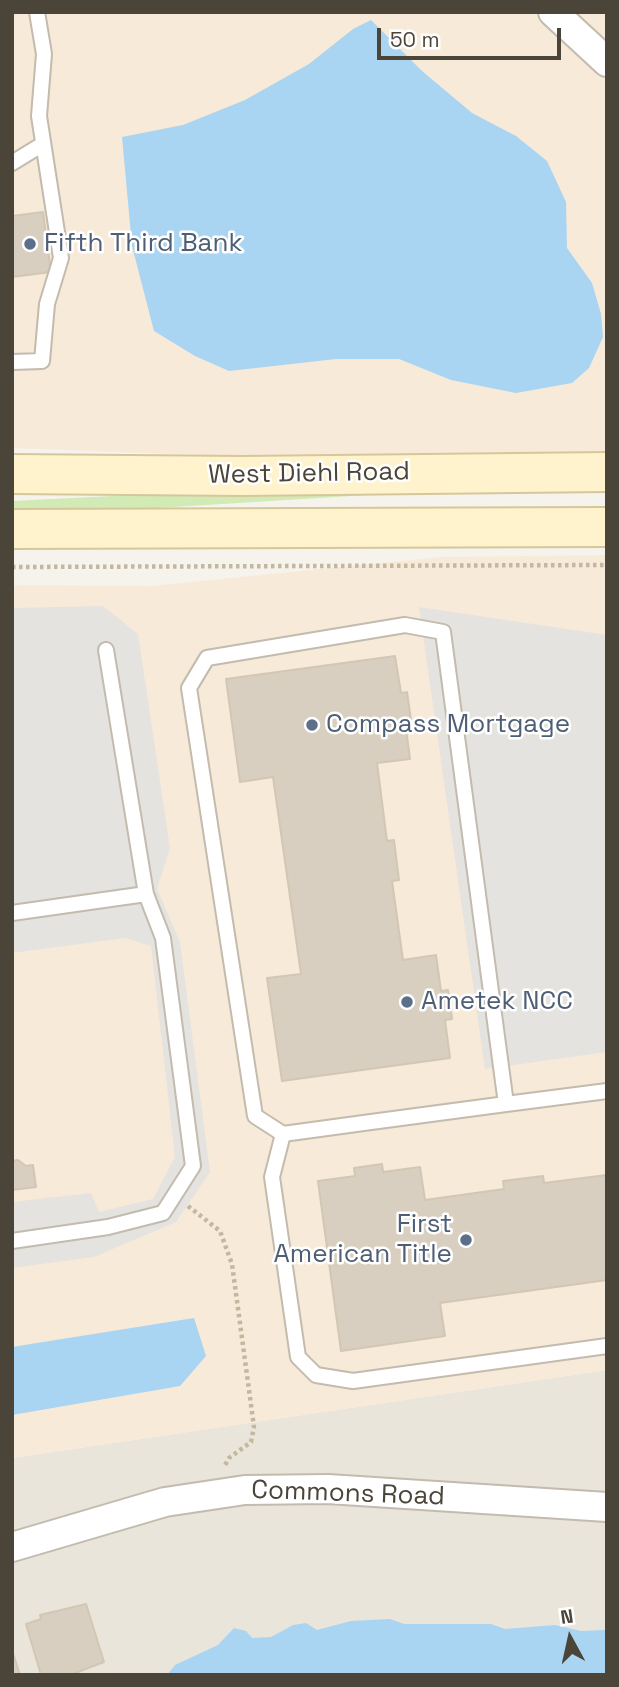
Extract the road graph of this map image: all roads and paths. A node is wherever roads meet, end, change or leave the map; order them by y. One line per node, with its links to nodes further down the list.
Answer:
1 (37, 12): 4 (lane)
2 (553, 12): 3 (street)
3 (607, 62)
4 (43, 144): 5 (lane); 6 (lane)
5 (12, 163)
6 (12, 362)
7 (607, 472): 8 (street, West Diehl Road)
8 (12, 474)
9 (607, 527): 10 (street, West Diehl Road)
10 (12, 529)
11 (607, 565): 12 (path)
12 (12, 567)
13 (106, 650): 14 (lane)
14 (146, 894): 15 (lane); 20 (lane)
15 (12, 913)
16 (607, 1091): 17 (lane)
17 (506, 1104): 18 (lane); 18 (lane)
18 (284, 1134): 21 (lane)
19 (188, 1206): 22 (path)
20 (12, 1241)
21 (607, 1346)
22 (224, 1467)
23 (607, 1507): 24 (street, Commons Road)
24 (12, 1546)

